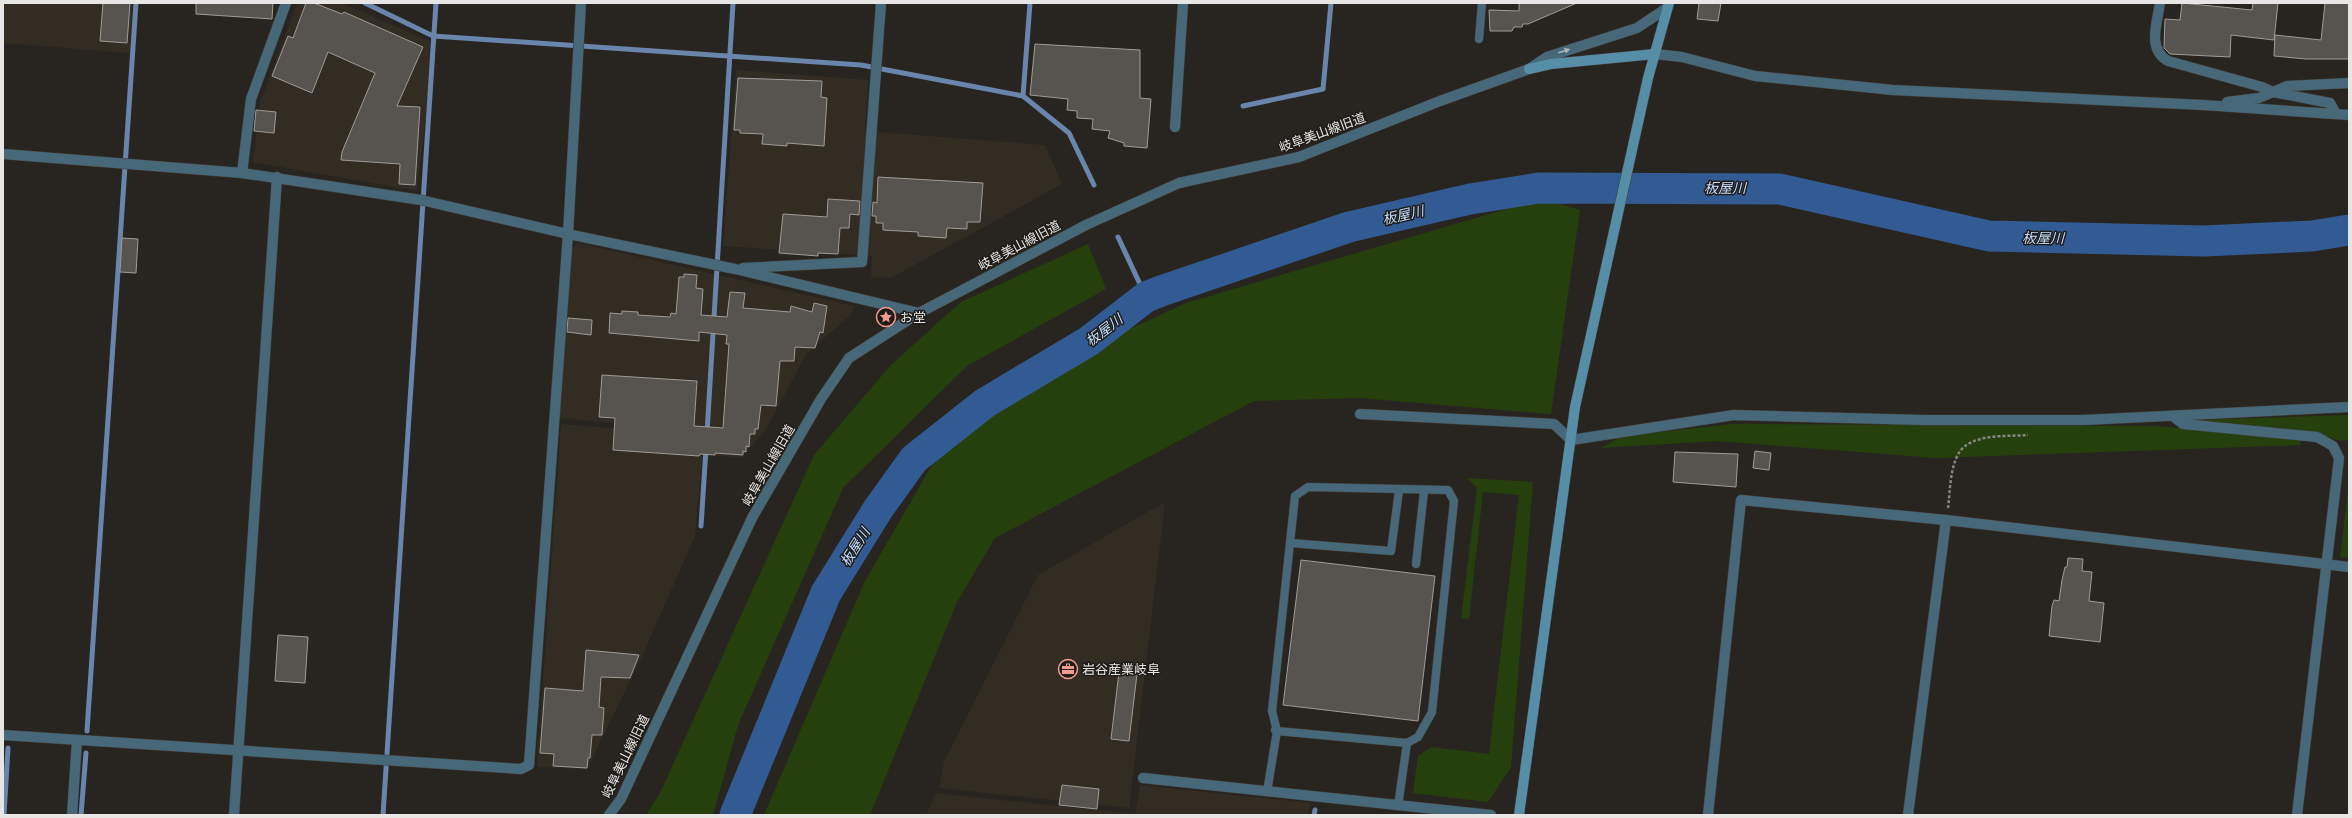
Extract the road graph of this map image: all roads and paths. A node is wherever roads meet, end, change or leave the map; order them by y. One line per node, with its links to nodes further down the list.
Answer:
1 (286, 3): 18 (street)
2 (581, 3): 20 (street)
3 (881, 3): 21 (street)
4 (1183, 3): 16 (street)
5 (1482, 3): 8 (lane)
6 (2160, 3): 12 (street)
7 (1668, 5): 9 (street); 10 (street, one-way to 7)
8 (1479, 39)
9 (1655, 54): 10 (street, 岐阜美山線旧道); 13 (street); 27 (street)
10 (1530, 69): 22 (street, 岐阜美山線旧道)
11 (2349, 83): 12 (street)
12 (2273, 92): 13 (street); 14 (street)
13 (2203, 105): 14 (street)
14 (2336, 114): 15 (street)
15 (2349, 115)
16 (1175, 127)
17 (3, 154): 18 (street)
18 (242, 173): 19 (street)
19 (277, 177): 20 (street); 39 (street)
20 (568, 234): 21 (street); 39 (street)
21 (735, 269): 22 (street)
22 (919, 313): 45 (street, 岐阜美山線旧道)
23 (2349, 407): 25 (street)
24 (1360, 414): 27 (street)
25 (2174, 417): 27 (street); 33 (street)
26 (2030, 435): 30 (path)
27 (1571, 440): 47 (street)
28 (1399, 490): 29 (lane); 31 (lane); 31 (lane)
29 (1424, 491): 32 (lane); 38 (lane)
30 (1946, 520): 33 (street); 48 (street); 49 (street)
31 (1290, 543): 35 (lane)
32 (1416, 564)
33 (2328, 564): 34 (street); 50 (street)
34 (2349, 567)
35 (1276, 731): 38 (lane); 41 (lane)
36 (3, 735): 37 (street)
37 (77, 740): 39 (street); 43 (street)
38 (1407, 743): 42 (lane)
39 (239, 751): 44 (street)
40 (1143, 778): 41 (street)
41 (1267, 792): 42 (street)
42 (1398, 806): 46 (street)
43 (72, 815)
44 (234, 815)
45 (609, 815)
46 (1491, 815)
47 (1519, 815)
48 (1708, 815)
49 (1908, 815)
50 (2297, 815)

